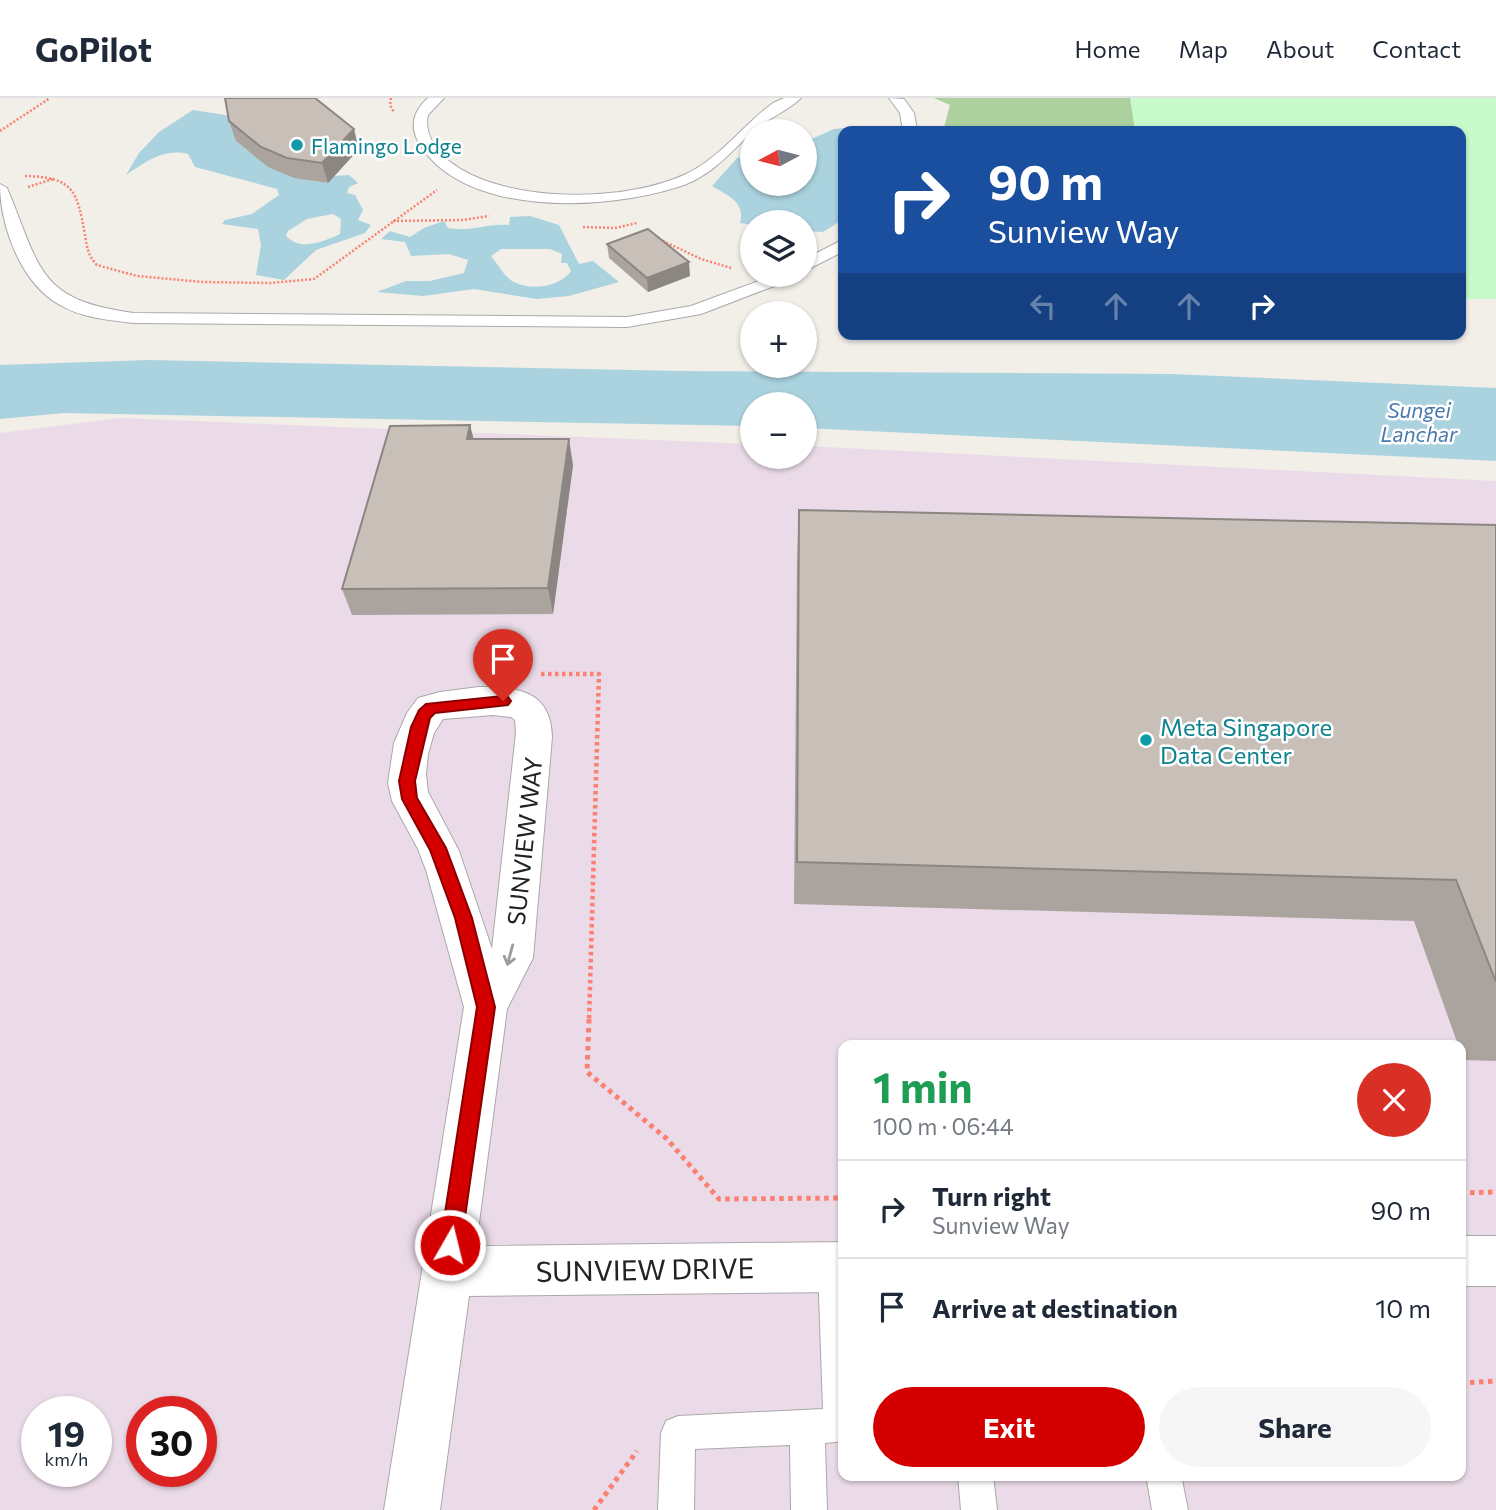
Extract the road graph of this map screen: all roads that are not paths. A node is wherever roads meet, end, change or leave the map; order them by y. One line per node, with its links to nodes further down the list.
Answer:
1 (437, 98): 2 (lane)
2 (794, 98)
3 (896, 98): 4 (lane)
4 (910, 126)
5 (0, 188): 8 (lane)
6 (838, 247): 7 (lane)
7 (817, 259)
8 (757, 287)
9 (486, 1007): 9 (street, SUNVIEW WAY, one-way to 9); 13 (street, SUNVIEW WAY)
10 (1466, 1261): 11 (street)
11 (1496, 1261)
12 (838, 1267): 13 (street, SUNVIEW DRIVE)
13 (446, 1271): 18 (street, SUNVIEW WAY)
14 (838, 1425): 15 (lane)
15 (807, 1426): 19 (lane); 20 (lane)
16 (976, 1481): 21 (lane)
17 (1164, 1481): 22 (lane)
18 (412, 1510)
19 (676, 1510)
20 (809, 1510)
21 (979, 1510)
22 (1170, 1510)

